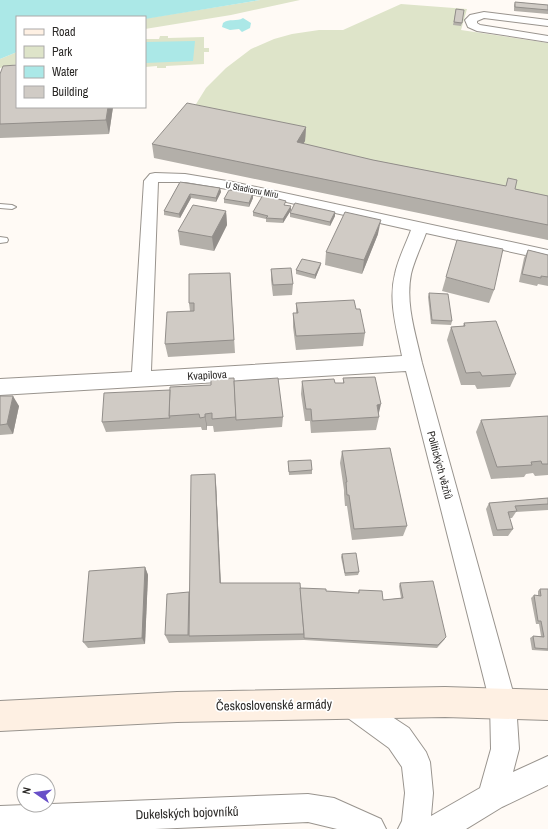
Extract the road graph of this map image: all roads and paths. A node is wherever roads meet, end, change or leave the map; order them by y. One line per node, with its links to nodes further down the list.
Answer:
1 (548, 23): 2 (street)
2 (548, 39)
3 (0, 206): 4 (lane)
4 (12, 207)
5 (420, 227): 6 (street, U Stadionu Míru); 7 (street, Politických vězňů); 8 (street, U Stadionu Míru)
6 (548, 255)
7 (413, 362): 8 (street, Kvapilova); 10 (street, Politických vězňů)
8 (141, 379): 9 (street, Kvapilova)
9 (0, 387)
10 (502, 703): 11 (main road, Československé armády); 12 (main road, Československé armády); 15 (street, Politických vězňů)
11 (350, 704): 13 (main road, Československé armády); 18 (street)
12 (548, 705)
13 (0, 716)
14 (548, 770): 15 (street)
15 (492, 797): 19 (street)
16 (0, 821): 17 (street, Dukelských bojovníků)
17 (371, 829)
18 (413, 829)
19 (438, 829)

